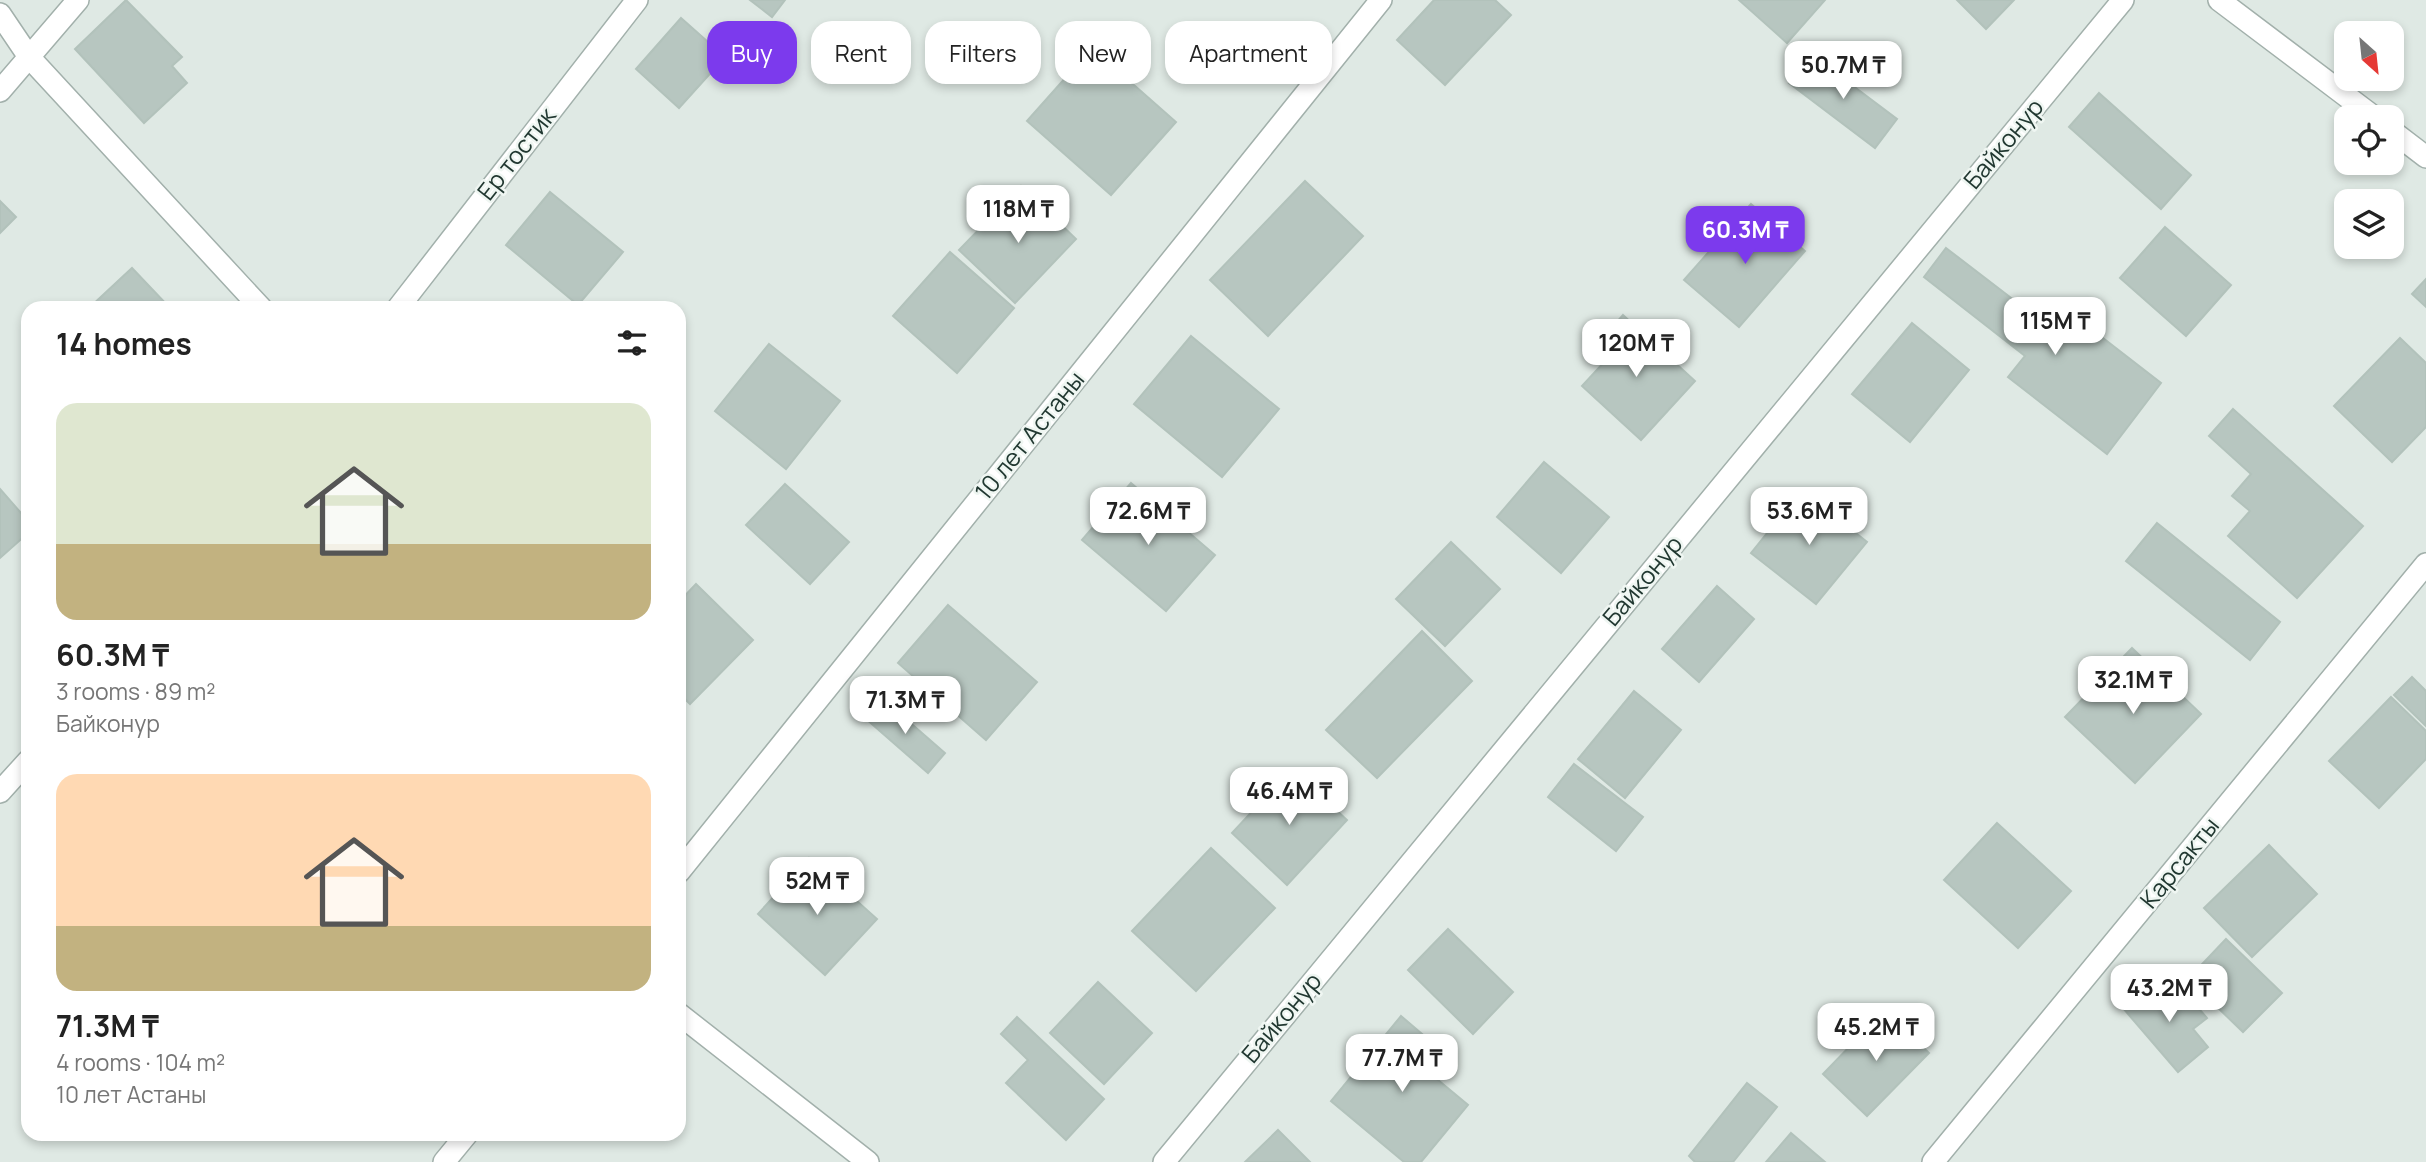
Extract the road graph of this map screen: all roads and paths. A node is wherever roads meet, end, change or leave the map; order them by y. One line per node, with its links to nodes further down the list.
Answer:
1 (78, 0): 7 (street)
2 (637, 0): 13 (street, Ер тостик)
3 (1381, 0): 17 (street, 10 лет Астаны)
4 (2123, 0): 22 (street, Байконур)
5 (2219, 0): 9 (street)
6 (0, 15): 7 (street)
7 (29, 57): 8 (street); 12 (street)
8 (0, 91)
9 (2358, 105)
10 (2404, 140): 11 (street)
11 (2426, 157)
12 (255, 301)
13 (403, 301)
14 (2426, 564): 23 (street, Карсакты)
15 (21, 769): 16 (street)
16 (0, 792)
17 (686, 863)
18 (686, 1019): 21 (street)
19 (461, 1141): 20 (street)
20 (444, 1162)
21 (868, 1162)
22 (1164, 1162)
23 (1933, 1162)

